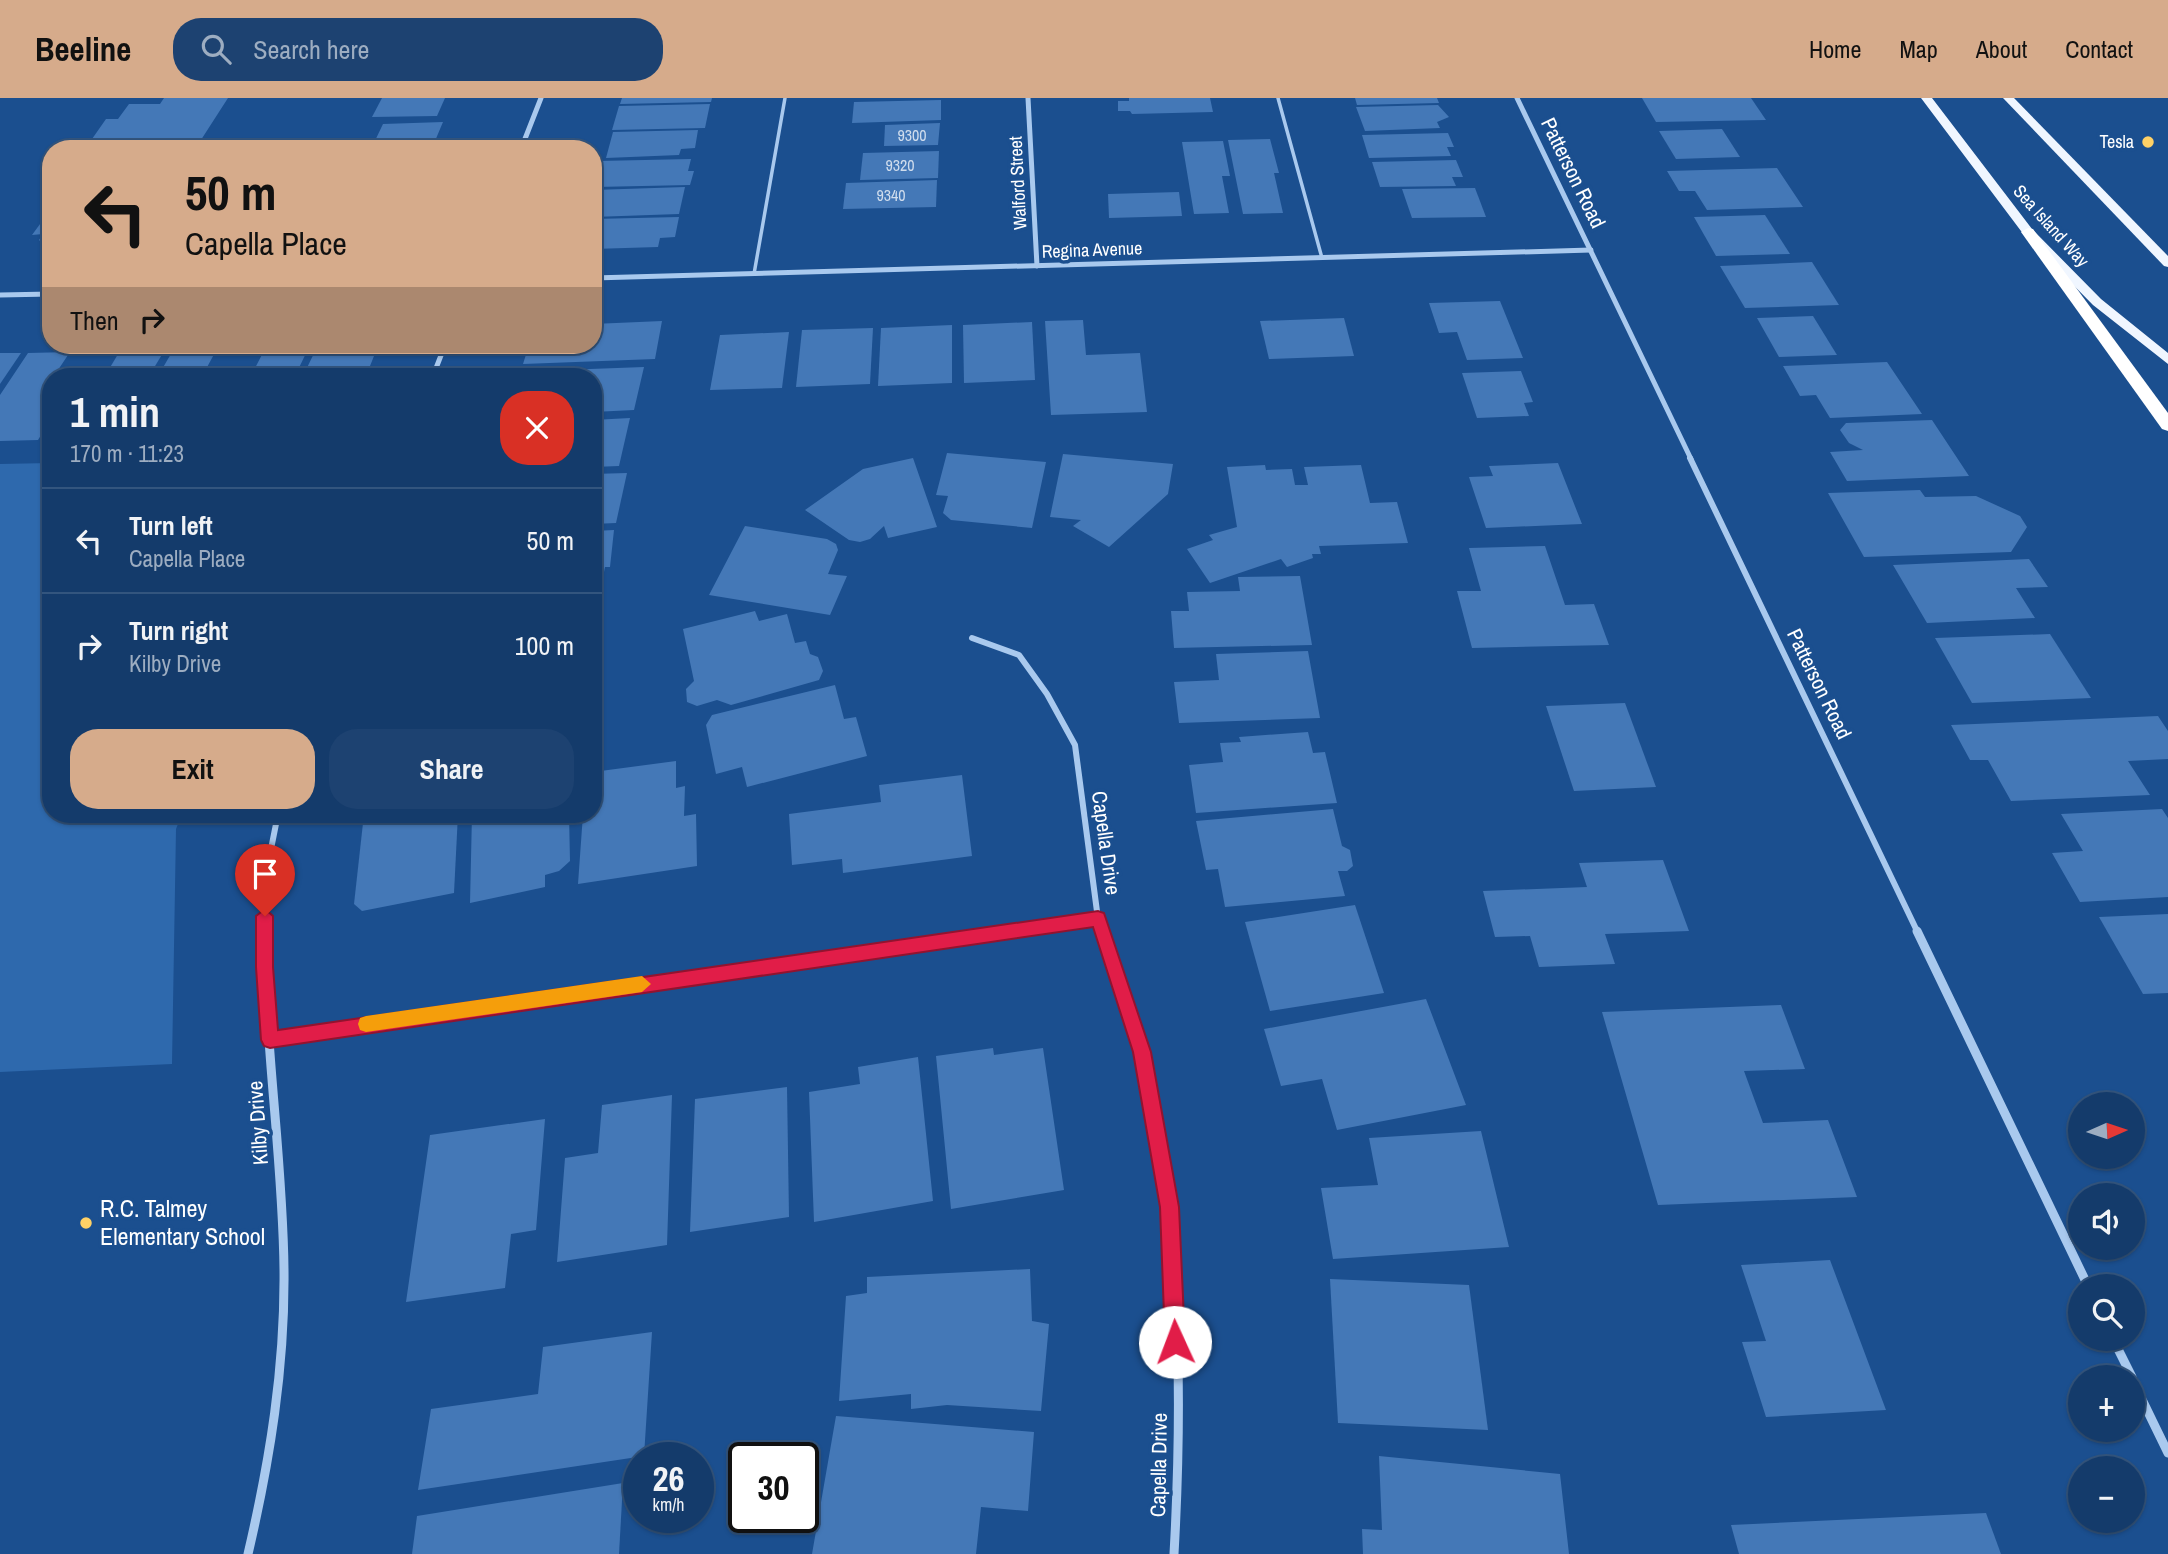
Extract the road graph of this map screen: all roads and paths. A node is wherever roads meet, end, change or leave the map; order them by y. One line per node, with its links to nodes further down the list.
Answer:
1 (541, 98): 8 (street)
2 (785, 98): 14 (lane)
3 (1028, 98): 13 (street, Walford Street)
4 (1278, 98): 11 (lane)
5 (1517, 98): 10 (street, Patterson Road)
6 (1926, 98): 9 (main road, Sea Island Way)
7 (2008, 98): 12 (main road)
8 (525, 140)
9 (2028, 232): 18 (main road, Sea Island Way); 19 (highway)
10 (1591, 250): 11 (street, Regina Avenue); 24 (street, Patterson Road)
11 (1322, 258): 13 (street, Regina Avenue)
12 (2168, 263)
13 (1037, 266): 14 (street, Regina Avenue)
14 (754, 274): 15 (street, Regina Avenue)
15 (602, 278)
16 (42, 294): 17 (street)
17 (0, 295)
18 (2168, 360)
19 (2168, 425)
20 (972, 638): 22 (street, Capella Drive)
21 (276, 823): 23 (street, Kilby Drive)
22 (1098, 919): 23 (street); 28 (street, Capella Drive)
23 (270, 1040): 27 (street, Kilby Drive)
24 (2082, 1274)
25 (2145, 1406): 26 (street)
26 (2168, 1453)
27 (248, 1554)
28 (1174, 1554)

